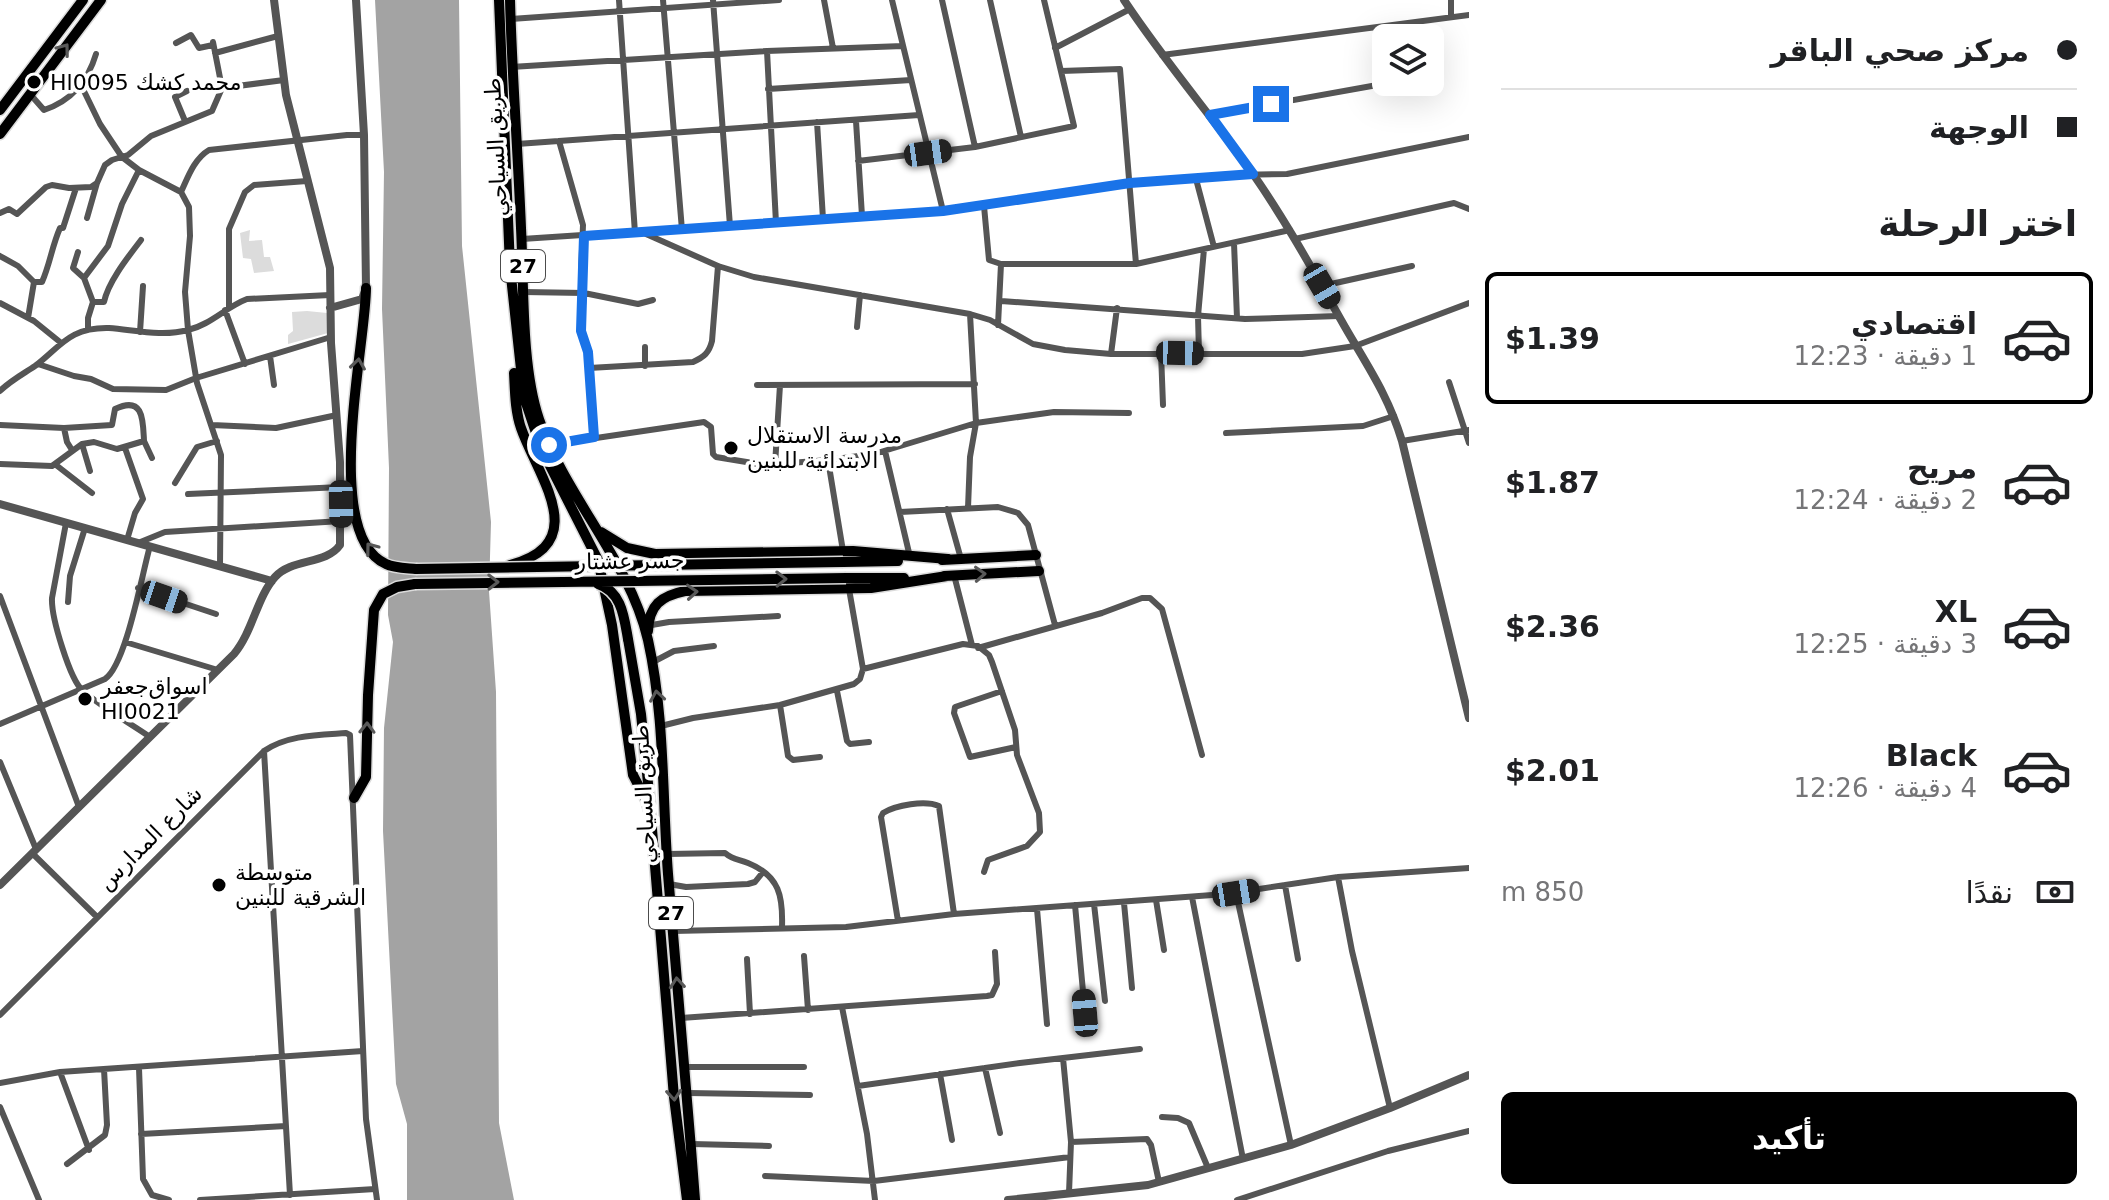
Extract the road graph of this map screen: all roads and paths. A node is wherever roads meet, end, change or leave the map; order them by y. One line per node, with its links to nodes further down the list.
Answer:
1 (83, 0): 46 (main road)
2 (101, 0): 45 (main road, one-way to 2)
3 (274, 0): 23 (street)
4 (356, 0): 56 (street)
5 (499, 0): 88 (main road, طريق السياحي / 27)
6 (510, 0): 22 (main road, طريق السياحي / 27)
7 (619, 0): 19 (street)
8 (779, 0): 16 (street)
9 (824, 0): 27 (street)
10 (892, 0): 25 (street)
11 (942, 0): 63 (street)
12 (990, 0): 58 (street)
13 (1044, 0): 28 (street)
14 (1124, 0): 18 (street)
15 (1451, 0): 21 (street)
16 (713, 2): 17 (street); 31 (street)
17 (663, 4): 19 (street); 33 (street)
18 (1130, 9): 28 (street); 32 (street)
19 (619, 11): 22 (street); 34 (street)
20 (1469, 15): 21 (street)
21 (1451, 17): 32 (street)
22 (510, 19): 35 (main road, طريق السياحي / 27)
23 (278, 36): 26 (street); 37 (street)
24 (176, 43): 26 (street)
25 (903, 46): 27 (street); 38 (street)
26 (214, 47): 39 (street)
27 (833, 48): 29 (street)
28 (1055, 48): 36 (street)
29 (767, 51): 31 (street); 43 (street)
30 (96, 54): 41 (street)
31 (719, 55): 33 (street); 53 (street)
32 (1162, 55): 48 (street)
33 (667, 58): 34 (street); 54 (street)
34 (622, 61): 35 (street); 57 (street)
35 (511, 67): 62 (main road, طريق السياحي / 27)
36 (1061, 71): 58 (street); 72 (street)
37 (284, 80): 39 (street); 60 (street)
38 (911, 80): 43 (street); 47 (street)
39 (221, 86): 42 (street); 49 (street)
40 (1372, 86): 48 (street)
41 (82, 87): 45 (street); 65 (street)
42 (201, 87)
43 (768, 89): 52 (street)
44 (187, 91): 49 (street)
45 (30, 94): 55 (main road)
46 (0, 110)
47 (919, 115): 50 (street); 64 (street)
48 (1210, 115): 68 (street)
49 (185, 121): 65 (street)
50 (856, 121): 51 (street); 66 (street)
51 (817, 122): 52 (street); 81 (street)
52 (770, 126): 53 (street); 82 (street)
53 (724, 128): 54 (street); 83 (street)
54 (672, 132): 57 (street); 84 (street)
55 (0, 134)
56 (364, 135): 60 (street); 105 (street)
57 (627, 137): 61 (street); 85 (street)
58 (1021, 137): 63 (street)
59 (1469, 137): 68 (street)
60 (297, 141): 70 (street); 74 (street)
61 (559, 141): 62 (street); 87 (street)
62 (517, 144): 89 (main road, طريق السياحي / 27)
63 (975, 147): 64 (street)
64 (928, 153): 66 (street); 77 (street)
65 (122, 157): 67 (street); 71 (street)
66 (858, 161): 79 (street)
67 (139, 170): 74 (street); 101 (street)
68 (1253, 174): 69 (street); 86 (street)
69 (1196, 179): 72 (street); 92 (street)
70 (307, 181): 108 (street); 115 (street)
71 (97, 183): 73 (street); 80 (street)
72 (1130, 183): 75 (street); 97 (street)
73 (76, 188): 78 (street); 102 (street)
74 (181, 192): 126 (street)
75 (984, 206): 77 (street); 96 (street)
76 (1469, 209): 86 (street)
77 (943, 211): 79 (street)
78 (0, 213)
79 (862, 216): 81 (street)
80 (87, 218)
81 (823, 219): 82 (street)
82 (776, 223): 83 (street)
83 (730, 226): 84 (street)
84 (682, 230): 85 (street)
85 (639, 233): 87 (street); 98 (street)
86 (1292, 234): 91 (street); 104 (street)
87 (584, 236): 89 (street); 107 (street)
88 (509, 239): 89 (main road); 100 (main road, طريق السياحي / 27)
89 (522, 239): 106 (main road, طريق السياحي / 27)
90 (141, 240): 112 (street)
91 (1234, 243): 92 (street); 122 (street)
92 (1214, 247): 93 (street)
93 (1204, 249): 97 (street); 119 (street)
94 (78, 252): 101 (street)
95 (0, 256): 102 (street)
96 (1001, 264): 97 (street); 111 (street)
97 (1136, 264)
98 (718, 266): 109 (street); 138 (street)
99 (1412, 266): 104 (street)
100 (510, 267): 200 (main road, bridge); 237 (main road, طريق السياحي / 27)
101 (84, 278): 112 (street)
102 (34, 282): 121 (street)
103 (143, 286): 127 (street)
104 (1322, 286): 120 (street)
105 (366, 288): 116 (street); 200 (main road, جسر عشتار, one-way to 105, bridge)
106 (524, 292): 107 (street); 165 (main road, طريق السياحي / 27)
107 (584, 293): 110 (street); 139 (street)
108 (330, 295): 115 (street); 116 (street)
109 (860, 295): 118 (street); 124 (street)
110 (653, 300)
111 (1001, 301): 117 (street); 123 (street)
112 (93, 302): 125 (street)
113 (0, 303): 121 (street)
114 (1469, 303): 130 (street)
115 (227, 308): 126 (street); 137 (street)
116 (330, 308): 128 (street)
117 (1117, 308): 119 (street); 133 (street)
118 (970, 314): 123 (street); 142 (street)
119 (1198, 316): 122 (street); 134 (street)
120 (1339, 316): 122 (street); 130 (street)
121 (28, 318): 129 (street)
122 (1237, 318)
123 (998, 325): 133 (street)
124 (857, 327)
125 (88, 330): 127 (street); 129 (street)
126 (188, 330): 127 (street); 140 (street)
127 (140, 332)
128 (331, 337): 135 (street); 151 (street)
129 (60, 342): 136 (street)
130 (1355, 346): 134 (street); 152 (street)
131 (645, 347): 138 (street)
132 (1161, 353): 133 (street); 134 (street); 149 (street)
133 (1111, 354)
134 (1199, 354)
135 (270, 356): 137 (street); 143 (street)
136 (38, 364): 146 (street); 147 (street)
137 (245, 364): 140 (street)
138 (645, 366): 139 (street)
139 (589, 368): 159 (street)
140 (196, 378): 147 (street); 155 (street)
141 (1449, 382): 157 (street)
142 (975, 384): 145 (street); 153 (street)
143 (274, 385)
144 (757, 385): 145 (street)
145 (780, 385): 175 (street)
146 (0, 391)
147 (125, 391): 148 (street)
148 (125, 405): 156 (street); 160 (street)
149 (1163, 405)
150 (1129, 413): 153 (street)
151 (337, 415): 155 (street); 178 (street)
152 (1394, 416): 158 (street); 162 (street)
153 (976, 423): 168 (street); 183 (street)
154 (0, 425): 156 (street)
155 (212, 425): 161 (street)
156 (64, 428): 167 (street)
157 (1467, 430): 162 (street); 163 (street)
158 (1226, 433)
159 (594, 437): 165 (street); 175 (street)
160 (144, 441): 166 (street); 169 (street)
161 (217, 441): 177 (street); 180 (street)
162 (1402, 441): 222 (street)
163 (1469, 443)
164 (82, 444): 166 (street); 167 (street); 176 (street)
165 (549, 445): 186 (main road, طريق السياحي / 27)
166 (125, 448): 170 (street)
167 (72, 450): 174 (street)
168 (885, 451): 171 (street); 185 (street)
169 (152, 458)
170 (130, 459): 172 (street); 191 (street)
171 (828, 460): 175 (street); 195 (street)
172 (120, 462)
173 (0, 464): 174 (street)
174 (56, 465): 179 (street)
175 (775, 465)
176 (90, 471)
177 (175, 483)
178 (341, 487): 180 (street); 187 (street)
179 (92, 493)
180 (221, 493): 181 (street); 189 (street)
181 (188, 494)
182 (0, 504): 188 (street)
183 (968, 508): 184 (street); 194 (street)
184 (947, 509): 185 (street); 198 (street)
185 (900, 512): 196 (street)
186 (589, 518): 195 (main road); 212 (main road, طريق السياحي)
187 (341, 521): 189 (street); 203 (street)
188 (66, 523): 190 (street); 219 (street)
189 (221, 527): 192 (street); 199 (street)
190 (85, 528): 191 (street); 208 (street)
191 (127, 540): 192 (street)
192 (138, 543): 193 (street)
193 (150, 546): 199 (street); 205 (street)
194 (1036, 555): 198 (main road); 201 (street)
195 (843, 556): 196 (main road); 197 (main road); 200 (main road, جسر عشتار, bridge)
196 (910, 557): 197 (main road)
197 (948, 559): 198 (main road)
198 (961, 559)
199 (220, 566): 203 (street)
200 (490, 568)
201 (1039, 571): 202 (main road, one-way to 201); 211 (street)
202 (951, 575): 204 (main road, جسر عشتار, one-way to 202, bridge); 206 (main road); 215 (street)
203 (272, 581): 218 (street)
204 (576, 581): 235 (main road, جسر عشتار, one-way to 204, bridge); 237 (main road, bridge)
205 (138, 588): 209 (street); 213 (street)
206 (849, 589): 212 (main road, one-way to 206); 217 (street)
207 (0, 596): 224 (street)
208 (68, 602)
209 (216, 614)
210 (778, 616): 212 (street)
211 (1055, 625): 215 (street); 232 (street)
212 (646, 626): 216 (main road, طريق السياحي / 27)
213 (125, 642): 218 (street); 219 (street)
214 (714, 646): 216 (street)
215 (975, 646): 217 (street); 221 (street)
216 (652, 664): 227 (main road, طريق السياحي / 27, one-way to 216)
217 (863, 669): 220 (street)
218 (218, 670): 228 (street)
219 (80, 689): 224 (street); 228 (street)
220 (837, 691): 223 (street); 229 (street)
221 (1002, 691): 230 (street); 230 (street)
222 (1467, 698): 225 (street)
223 (780, 705): 227 (street); 233 (street)
224 (42, 706): 226 (street); 236 (street)
225 (1469, 718)
226 (0, 724)
227 (661, 726): 239 (main road, طريق السياحي / 27)
228 (150, 737): 236 (street)
229 (869, 742)
230 (1016, 747): 242 (street)
231 (264, 751): 235 (street, شارع المدارس); 255 (street, شارع المدارس); 275 (street)
232 (1202, 755)
233 (820, 757)
234 (0, 762): 238 (street)
235 (354, 798): 274 (street)
236 (79, 807): 238 (street)
237 (651, 817): 316 (main road, طريق السياحي / 27, one-way to 316)
238 (34, 851): 245 (street); 255 (street)
239 (667, 854): 241 (street); 244 (main road, طريق السياحي / 27)
240 (1469, 868): 243 (street)
241 (763, 872): 244 (street); 257 (street)
242 (984, 872)
243 (1338, 877): 246 (street); 290 (street)
244 (669, 884): 258 (main road, طريق السياحي / 27)
245 (0, 885)
246 (1285, 885): 247 (street); 263 (street)
247 (1236, 893): 248 (street); 299 (street)
248 (1192, 897): 249 (street); 303 (street)
249 (1156, 900): 250 (street); 259 (street)
250 (1124, 903): 251 (street); 264 (street)
251 (1094, 904): 252 (street); 265 (street)
252 (1075, 905): 253 (street); 268 (street)
253 (1037, 909): 254 (street); 272 (street)
254 (954, 914): 256 (street); 256 (street)
255 (97, 917): 270 (street, شارع المدارس)
256 (898, 921): 257 (street)
257 (782, 927): 258 (street)
258 (673, 931): 271 (main road, طريق السياحي / 27, one-way to 258)
259 (1164, 950)
260 (995, 952): 266 (street)
261 (804, 956): 267 (street)
262 (747, 959): 269 (street)
263 (1298, 959)
264 (1132, 988)
265 (1105, 1001)
266 (842, 1007): 267 (street); 286 (street)
267 (808, 1010): 269 (street)
268 (1085, 1013)
269 (750, 1014): 271 (street)
270 (0, 1015)
271 (681, 1018): 277 (main road, طريق السياحي / 27)
272 (1047, 1024)
273 (1140, 1049): 276 (street)
274 (363, 1051): 275 (street); 309 (street)
275 (281, 1056): 279 (street); 292 (street)
276 (1063, 1058): 280 (street); 297 (street)
277 (686, 1067): 278 (street); 287 (main road, طريق السياحي / 27)
278 (804, 1067)
279 (139, 1068): 281 (street); 295 (street)
280 (985, 1068): 283 (street); 294 (street)
281 (104, 1069): 282 (street); 301 (street)
282 (60, 1072): 285 (street); 301 (street)
283 (940, 1074): 286 (street); 296 (street)
284 (1469, 1075): 290 (street)
285 (0, 1083)
286 (858, 1086): 307 (street)
287 (688, 1093): 288 (street); 298 (main road, طريق السياحي / 27)
288 (810, 1095)
289 (0, 1107): 312 (street)
290 (1390, 1108): 299 (street)
291 (1162, 1117): 305 (street)
292 (286, 1126): 295 (street); 311 (street)
293 (1469, 1131): 320 (street)
294 (1000, 1133)
295 (141, 1134): 313 (street)
296 (952, 1140)
297 (1071, 1142): 302 (street); 308 (street)
298 (692, 1144): 300 (street); 317 (main road, طريق السياحي / 27)
299 (1291, 1145): 303 (street)
300 (769, 1146)
301 (89, 1150): 304 (street)
302 (1070, 1157): 307 (street); 310 (street)
303 (1243, 1159): 305 (street)
304 (67, 1164)
305 (1208, 1168): 308 (street)
306 (765, 1176): 307 (street)
307 (874, 1181): 318 (street)
308 (1159, 1182): 310 (street)
309 (375, 1189): 311 (street); 315 (street)
310 (1069, 1193): 319 (street)
311 (290, 1195): 314 (street)
312 (39, 1200)
313 (169, 1200)
314 (200, 1200)
315 (377, 1200)
316 (687, 1200)
317 (695, 1200)
318 (875, 1200)
319 (1008, 1200)
320 (1239, 1200)

